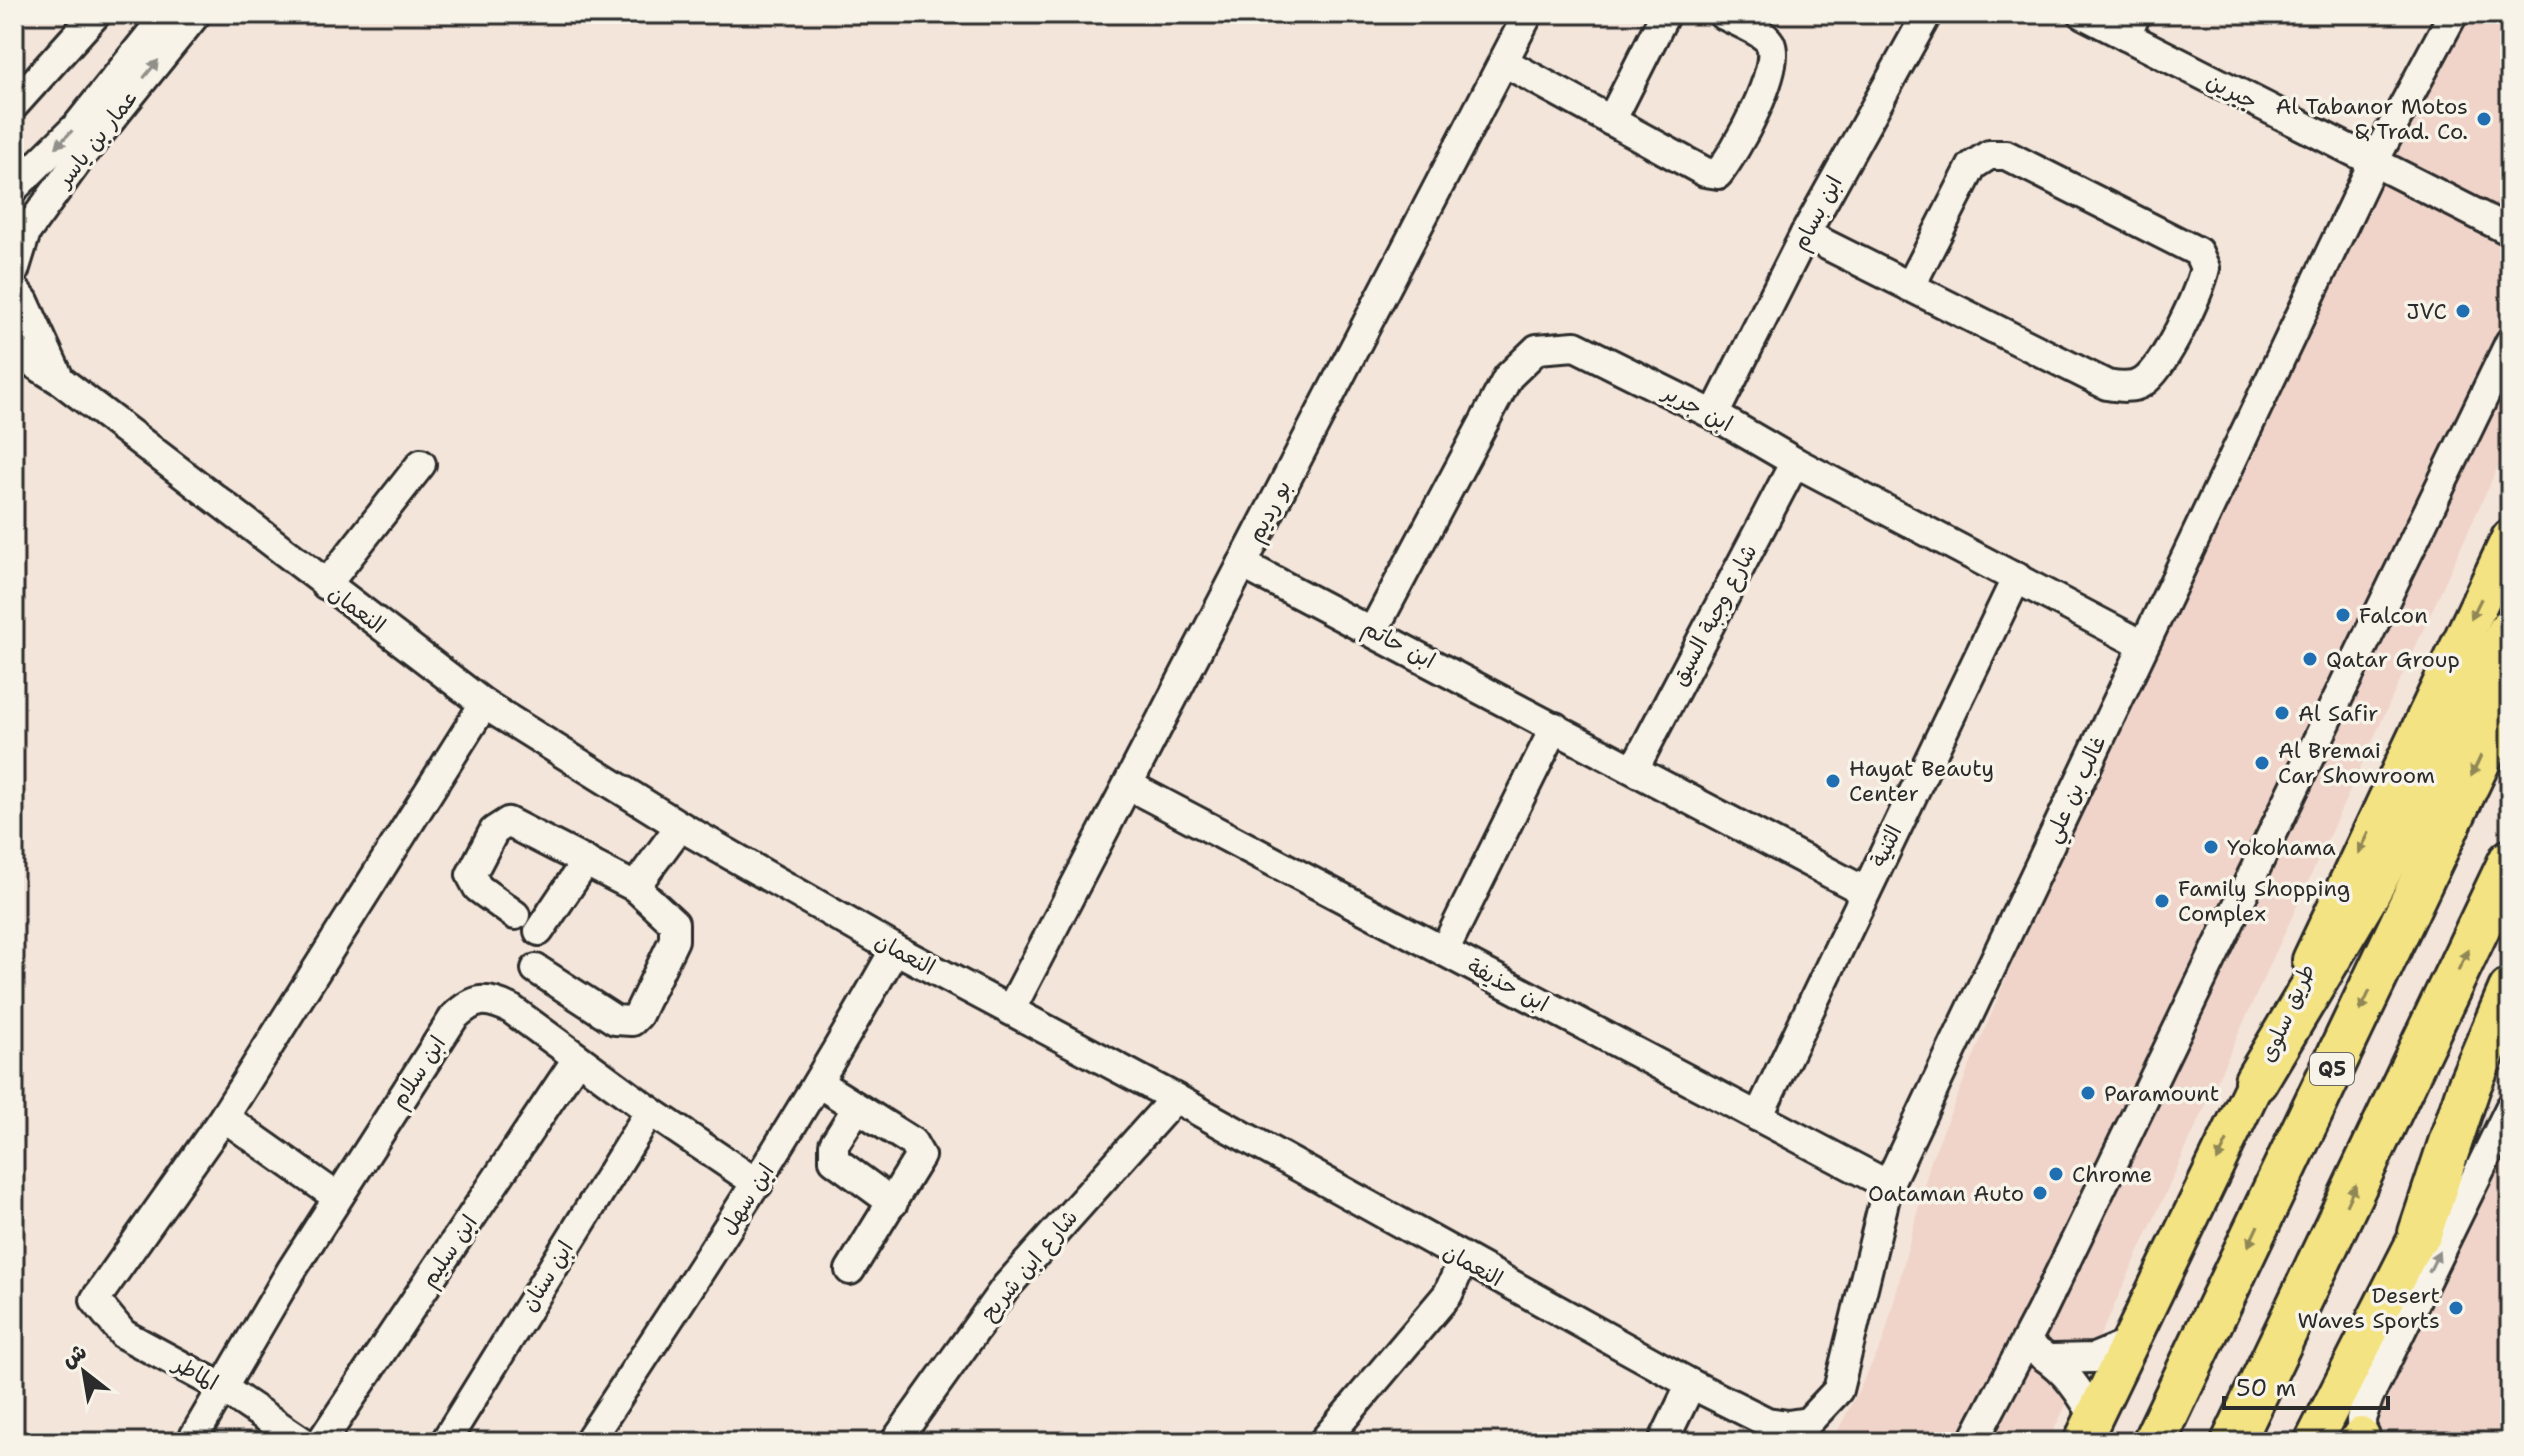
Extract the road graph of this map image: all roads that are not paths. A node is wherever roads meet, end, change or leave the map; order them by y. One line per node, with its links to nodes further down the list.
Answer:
1 (96, 14): 12 (street)
2 (167, 14): 15 (street, عمار بن ياسر, one-way to 15)
3 (196, 14): 18 (street, عمار بن ياسر, one-way to 3)
4 (1528, 14): 11 (street, بو رديم)
5 (1665, 14): 13 (street)
6 (1722, 14): 13 (street)
7 (1927, 14): 17 (street, ابن بسام)
8 (2083, 14): 10 (street, جبرين)
9 (2453, 14): 14 (street, غالب بن علي)
10 (2131, 25): 14 (street, جبرين)
11 (1504, 62): 13 (street); 29 (street, بو رديم)
12 (19, 91)
13 (1611, 121)
14 (2373, 163): 16 (street, جبرين); 34 (street, غالب بن علي)
15 (14, 188)
16 (2510, 231)
17 (1805, 234): 20 (street); 25 (street, ابن بسام)
18 (14, 271)
19 (14, 278): 21 (street)
20 (1910, 287): 20 (street)
21 (14, 291): 24 (street, النعمان)
22 (2510, 342): 70 (street)
23 (14, 351): 24 (street, النعمان)
24 (60, 380): 31 (street, النعمان)
25 (1714, 415): 26 (street, ابن جرير); 33 (street, ابن جرير)
26 (1795, 462): 30 (street, ابن جرير); 38 (street, شارع وجبة السيق)
27 (421, 464): 31 (street)
28 (2510, 538): 54 (main road, طريق سلوى, one-way to 54)
29 (1242, 564): 33 (street, ابن حاتم); 39 (street, بو رديم)
30 (2017, 577): 34 (street, ابن جرير); 44 (street, الثنية)
31 (326, 585): 36 (street, النعمان)
32 (2510, 630): 54 (highway)
33 (1373, 631): 37 (street, ابن حاتم)
34 (2143, 645): 63 (street, غالب بن علي)
35 (2510, 696): 86 (highway, Q5, one-way to 86)
36 (484, 704): 40 (street, النعمان); 60 (street)
37 (1555, 727): 38 (street, ابن حاتم); 48 (street)
38 (1634, 769): 44 (street, ابن حاتم)
39 (1128, 785): 48 (street, ابن حذيفة); 51 (street, بو رديم)
40 (680, 826): 43 (street); 47 (street, النعمان)
41 (586, 861): 43 (street); 45 (street); 46 (street)
42 (2510, 861): 87 (highway, one-way to 42)
43 (635, 887): 49 (street)
44 (1864, 891): 61 (street, الثنية)
45 (515, 915)
46 (539, 931)
47 (895, 949): 51 (street, النعمان); 55 (street, ابن سهل)
48 (1444, 951): 61 (street, ابن حذيفة)
49 (536, 969)
50 (2510, 990): 66 (highway)
51 (1011, 1009): 56 (street, النعمان)
52 (2510, 1038): 66 (main road)
53 (577, 1059): 59 (street, ابن سلام); 64 (street, ابن سلام); 79 (street, ابن سليم)
54 (2256, 1081): 69 (main road, طريق سلوى, one-way to 69)
55 (820, 1084): 57 (street); 62 (street, ابن سهل)
56 (1175, 1098): 67 (street, النعمان); 82 (street, شارع ابن شريح)
57 (857, 1108): 65 (street); 65 (street)
58 (2510, 1108): 76 (street, one-way to 58)
59 (650, 1111): 62 (street, ابن سلام); 80 (street, ابن سنان)
60 (224, 1117): 64 (street); 73 (street, الماطر)
61 (1758, 1117): 63 (street, ابن حذيفة)
62 (758, 1184): 81 (street, ابن سهل)
63 (1888, 1185): 75 (street, غالب بن علي)
64 (337, 1197): 73 (street, ابن سلام)
65 (893, 1203): 68 (street)
66 (2420, 1233): 88 (main road)
67 (1463, 1260): 72 (street, النعمان); 83 (street)
68 (850, 1270)
69 (2128, 1344): 71 (street); 74 (main road, طريق سلوى)
70 (2025, 1345): 71 (street); 85 (street)
71 (2052, 1359): 74 (street)
72 (1691, 1384): 75 (street, النعمان); 84 (street)
73 (221, 1387): 77 (street, ابن سلام); 78 (street, الماطر)
74 (2088, 1429)
75 (1798, 1430)
76 (2360, 1440)
77 (191, 1442)
78 (303, 1442)
79 (321, 1442)
80 (445, 1442)
81 (588, 1442)
82 (895, 1442)
83 (1323, 1442)
84 (1663, 1442)
85 (1973, 1442)
86 (2154, 1442)
87 (2233, 1442)
88 (2313, 1442)

